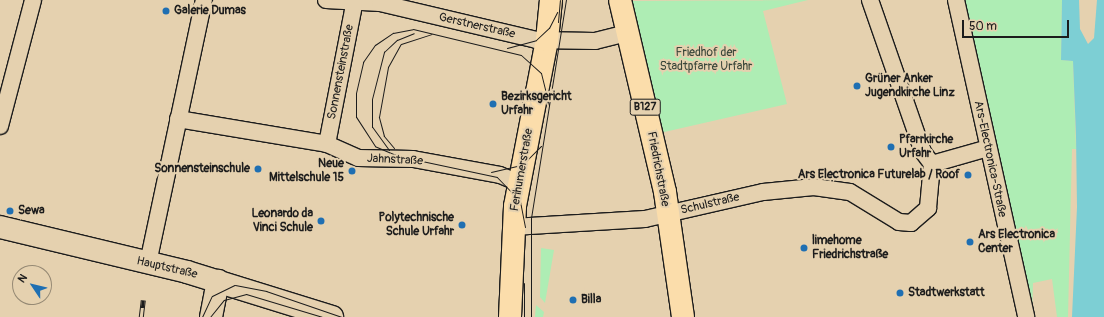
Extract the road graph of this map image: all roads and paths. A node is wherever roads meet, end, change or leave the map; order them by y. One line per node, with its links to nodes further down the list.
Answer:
1 (33, 0): 12 (street)
2 (204, 0): 11 (street)
3 (326, 0): 8 (street, Gerstnerstraße)
4 (551, 0): 10 (main road, Ferihumerstraße)
5 (620, 0): 9 (main road, Friedrichstraße / B127)
6 (870, 0): 15 (street)
7 (956, 0): 14 (street, Ars-Electronica-Straße)
8 (354, 1): 10 (street, Gerstnerstraße); 13 (street, Sonnensteinstraße)
9 (628, 33): 10 (street, Gerstnerstraße); 17 (main road, Friedrichstraße / B127)
10 (547, 40): 16 (main road, Ferihumerstraße)
11 (178, 119): 13 (street, Jahnstraße); 20 (street)
12 (0, 126)
13 (327, 144): 16 (street, Jahnstraße)
14 (988, 148): 15 (street); 26 (street, Ars-Electronica-Straße)
15 (932, 164): 17 (street, Schulstraße)
16 (519, 183): 19 (main road, Ferihumerstraße)
17 (667, 214): 19 (street, Schulstraße); 25 (main road, Friedrichstraße / B127)
18 (0, 227): 20 (street, Hauptstraße)
19 (513, 227): 24 (main road, Ferihumerstraße)
20 (148, 263): 21 (street, Hauptstraße)
21 (218, 280): 22 (street); 23 (street, Hauptstraße)
22 (211, 317)
23 (332, 317)
24 (510, 317)
25 (683, 317)
26 (1026, 317)

